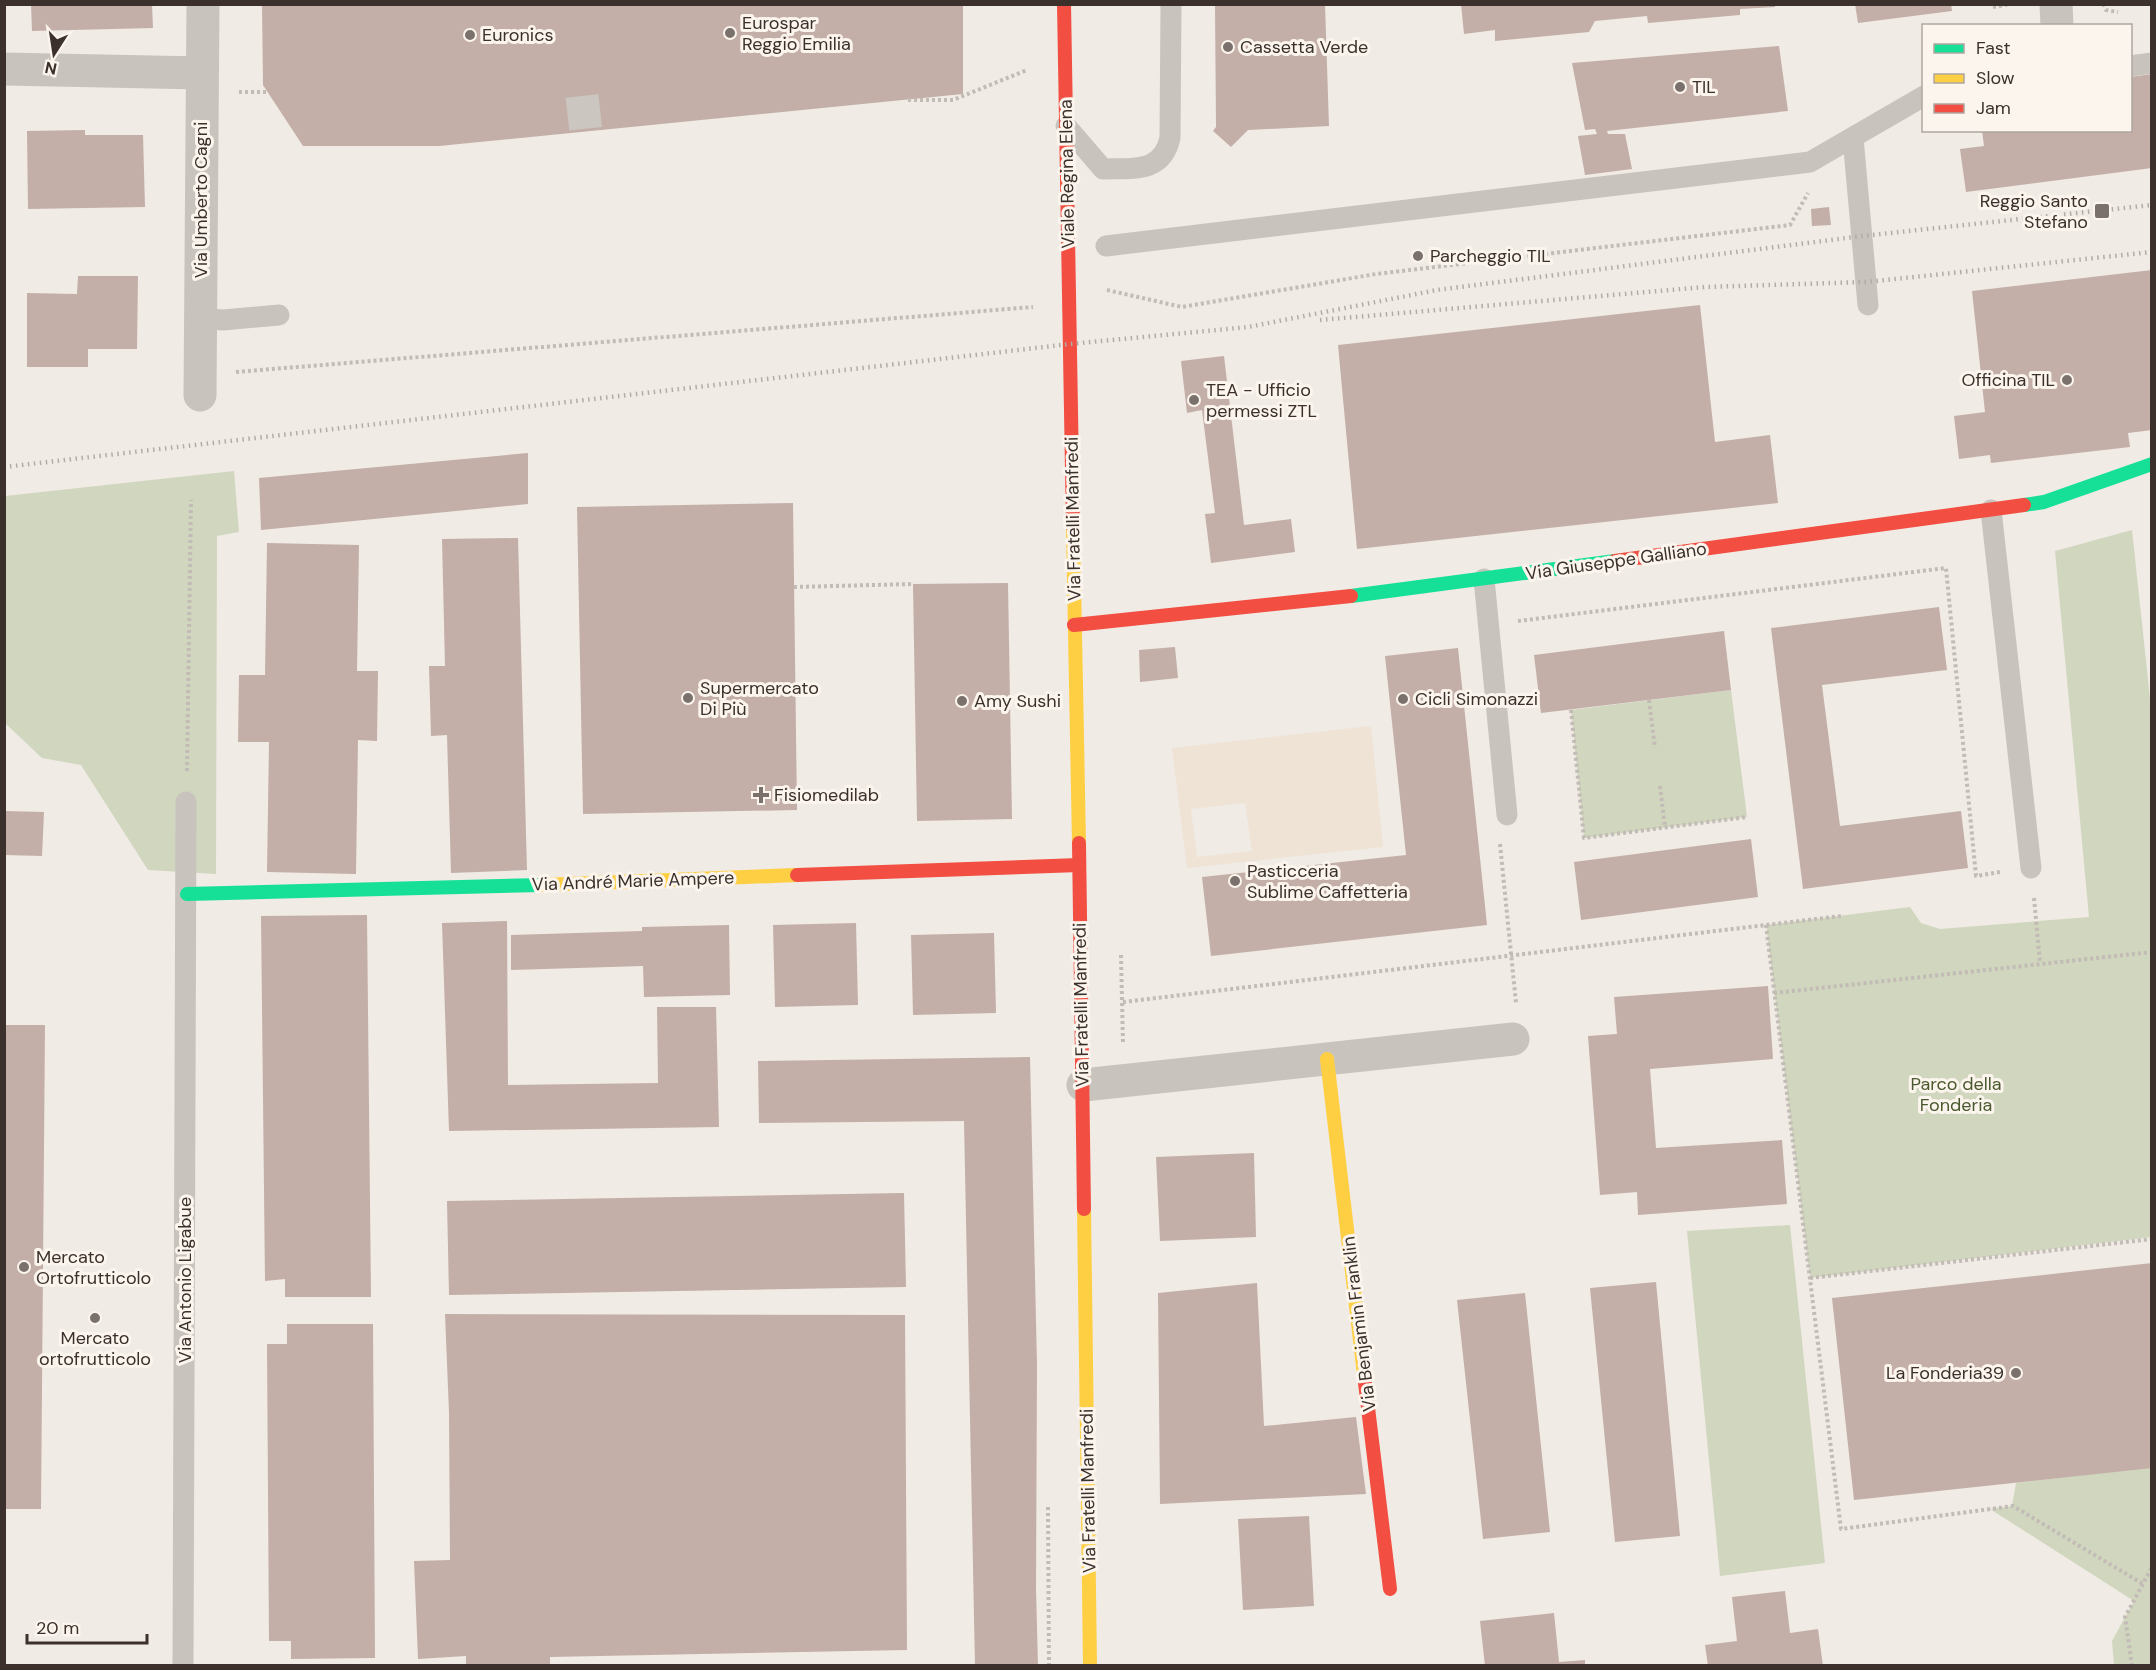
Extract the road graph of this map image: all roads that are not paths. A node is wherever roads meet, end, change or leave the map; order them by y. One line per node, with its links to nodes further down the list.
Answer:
1 (202, 4): 9 (street, Via Umberto Cagni)
2 (1064, 4): 11 (street, Viale Regina Elena)
3 (1171, 4): 11 (lane)
4 (2056, 4): 5 (street)
5 (2057, 24)
6 (2151, 63): 7 (lane)
7 (2132, 66)
8 (4, 69): 9 (street)
9 (202, 73): 16 (street, Via Umberto Cagni)
10 (1922, 97): 12 (lane)
11 (1065, 126): 17 (street, Viale Regina Elena)
12 (1852, 138): 13 (lane); 14 (lane)
13 (1106, 246)
14 (1868, 305)
15 (279, 315): 16 (lane)
16 (201, 318): 18 (street, Via Umberto Cagni)
17 (1070, 344): 22 (street, Via Fratelli Manfredi)
18 (200, 384)
19 (2151, 464): 20 (street, Via Giuseppe Galliano)
20 (1991, 510): 21 (street, Via Giuseppe Galliano); 26 (lane)
21 (1484, 579): 22 (street, Via Giuseppe Galliano); 24 (lane)
22 (1074, 625): 25 (street, Via Fratelli Manfredi)
23 (186, 802): 27 (lane, Via Antonio Ligabue)
24 (1507, 815)
25 (1079, 865): 27 (street, Via André Marie Ampere); 30 (street, Via Fratelli Manfredi)
26 (2031, 868)
27 (187, 894): 32 (lane, Via Antonio Ligabue)
28 (1513, 1039): 29 (street)
29 (1327, 1059): 30 (street); 31 (street, Via Benjamin Franklin)
30 (1083, 1086): 33 (street, Via Fratelli Manfredi)
31 (1390, 1589)
32 (183, 1665)
33 (1090, 1665)

